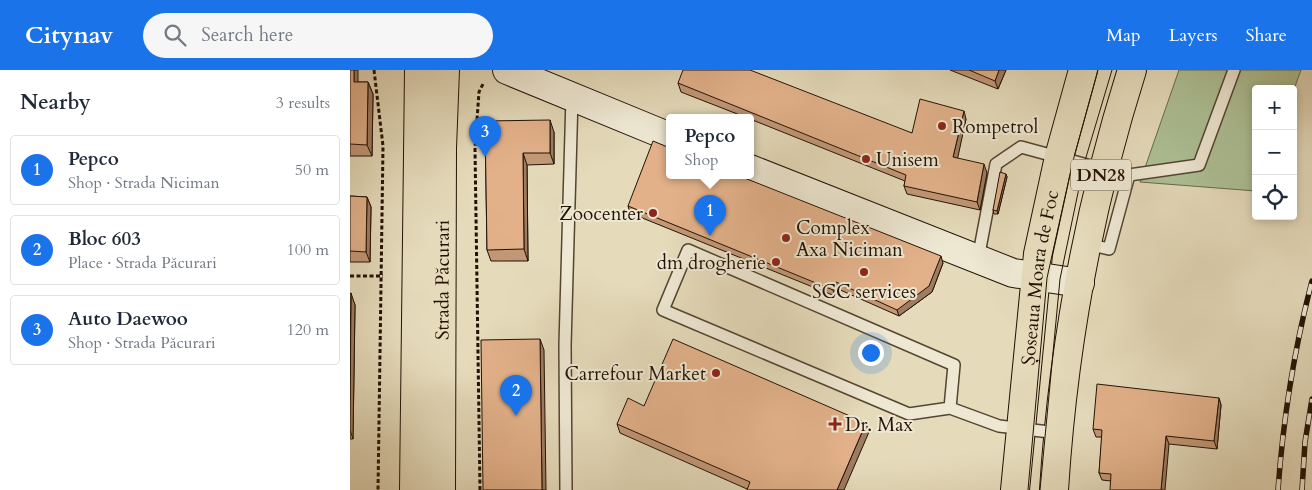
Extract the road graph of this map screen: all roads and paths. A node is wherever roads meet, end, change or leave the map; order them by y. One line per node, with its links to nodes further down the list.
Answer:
1 (374, 70): 16 (path)
2 (418, 70): 23 (main road, Strada Păcurari)
3 (445, 70): 24 (main road, Strada Păcurari)
4 (1083, 70): 10 (main road, Șoseaua Moara de Foc / DN28)
5 (1132, 70): 11 (main road, DN28)
6 (1234, 70): 13 (lane)
7 (497, 74): 8 (street); 25 (path)
8 (572, 97): 9 (street); 26 (lane)
9 (666, 135)
10 (1058, 157): 11 (lane); 14 (lane); 17 (main road, Șoseaua Moara de Foc / DN28)
11 (1102, 169): 13 (main road, DN28)
12 (754, 171): 14 (street)
13 (1087, 244): 18 (main road, DN28)
14 (978, 260): 17 (street)
15 (350, 276): 16 (path)
16 (383, 276): 22 (path)
17 (1035, 276): 18 (street); 20 (main road, Șoseaua Moara de Foc / DN28)
18 (1080, 282): 21 (main road, DN28)
19 (950, 408): 19 (lane); 20 (lane)
20 (1020, 429): 21 (lane); 27 (main road, Șoseaua Moara de Foc / DN28)
21 (1058, 433): 28 (main road, DN28)
22 (378, 490)
23 (414, 490)
24 (441, 490)
25 (480, 490)
26 (566, 490)
27 (1015, 490)
28 (1054, 490)

